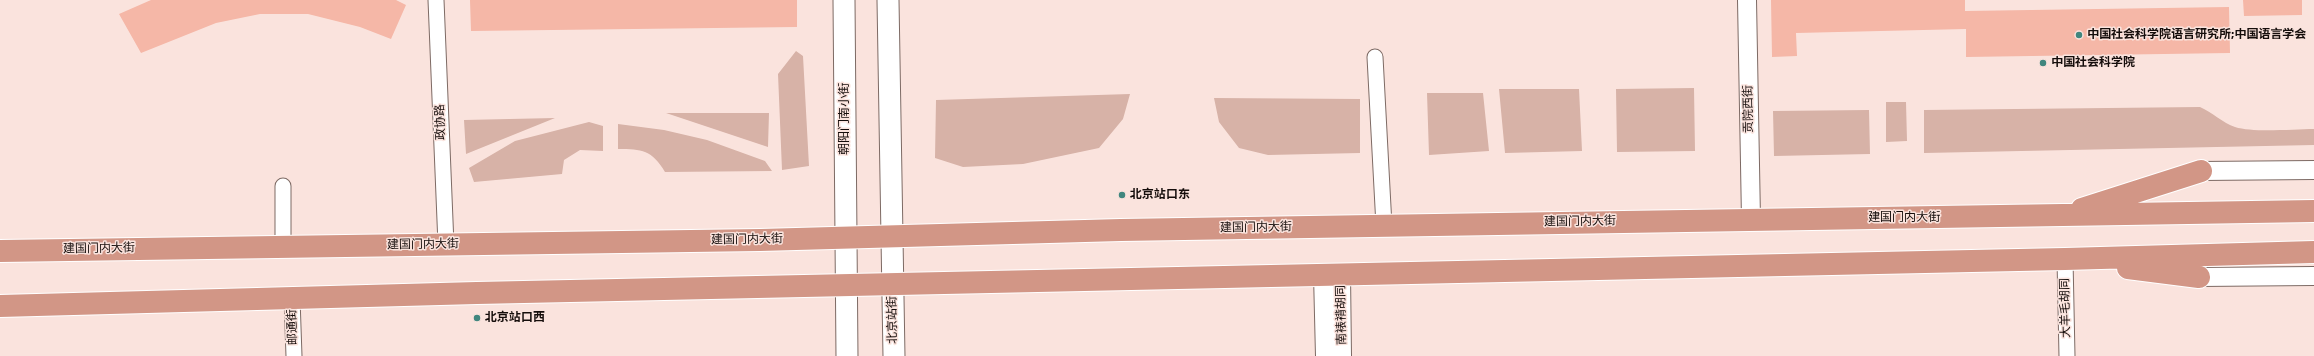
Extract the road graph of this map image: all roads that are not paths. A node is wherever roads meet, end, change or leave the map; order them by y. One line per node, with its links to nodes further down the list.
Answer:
1 (436, 0): 15 (street, 政协路)
2 (844, 0): 14 (main road, 朝阳门南小街)
3 (888, 0): 13 (main road)
4 (1746, 0): 11 (street, 贡院西街)
5 (1375, 57): 12 (street)
6 (2314, 170): 7 (street)
7 (2201, 171): 10 (highway)
8 (283, 186): 16 (street)
9 (2314, 211): 10 (highway, 建国门内大街)
10 (2059, 216): 11 (highway, 建国门内大街)
11 (1751, 219): 12 (highway, 建国门内大街)
12 (1384, 226): 13 (highway, 建国门内大街)
13 (891, 236): 14 (highway, 建国门内大街); 23 (main road, 北京站街)
14 (846, 238): 15 (highway, 建国门内大街); 24 (main road, 朝阳门南小街)
15 (446, 245): 16 (highway, 建国门内大街)
16 (283, 247): 17 (highway, 建国门内大街)
17 (0, 251)
18 (2314, 252): 19 (highway)
19 (2065, 260): 20 (highway); 22 (highway); 32 (street, 大羊毛胡同)
20 (1332, 274): 23 (highway); 30 (street); 31 (street, 南裱褙胡同)
21 (2314, 276): 22 (street)
22 (2199, 278)
23 (893, 284): 24 (highway); 29 (main road, 北京站街)
24 (845, 285): 25 (highway); 28 (main road)
25 (292, 298): 26 (highway); 27 (street, 邮通街)
26 (0, 306)
27 (294, 356)
28 (847, 356)
29 (894, 356)
30 (1324, 356)
31 (1342, 356)
32 (2067, 356)

